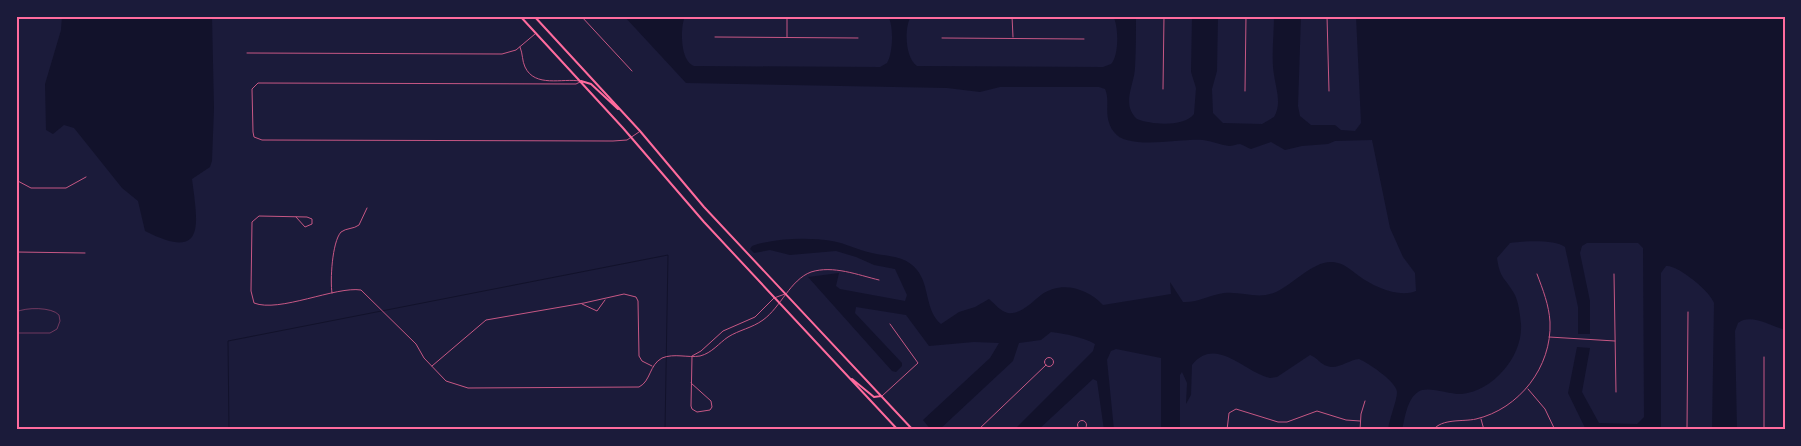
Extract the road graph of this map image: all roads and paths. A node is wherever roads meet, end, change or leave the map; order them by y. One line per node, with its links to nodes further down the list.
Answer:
1 (520, 16): 9 (main road)
2 (534, 16): 23 (main road)
3 (581, 16): 18 (street)
4 (787, 16): 11 (street)
5 (1012, 16): 14 (street)
6 (1164, 16): 20 (street)
7 (1246, 16): 21 (street)
8 (1327, 16): 22 (street)
9 (536, 33): 16 (street); 19 (main road)
10 (716, 37): 11 (street)
11 (787, 38): 12 (street)
12 (858, 38)
13 (942, 38): 14 (street)
14 (1012, 38): 15 (street)
15 (1084, 39)
16 (520, 48): 17 (street); 19 (street)
17 (248, 53)
18 (632, 71)
19 (581, 81): 23 (main road); 25 (main road); 25 (street)
20 (1163, 89)
21 (1245, 90)
22 (1329, 90)
23 (620, 110): 24 (main road)
24 (640, 131): 25 (street); 36 (main road)
25 (632, 138): 38 (main road)
26 (86, 177): 27 (street)
27 (16, 180)
28 (367, 208): 35 (street)
29 (296, 217): 29 (street); 35 (street)
30 (16, 252): 31 (street)
31 (85, 253)
32 (1537, 274): 45 (street)
33 (1614, 274): 46 (street)
34 (879, 280): 36 (street)
35 (332, 294): 50 (street)
36 (786, 294): 38 (street); 40 (street); 56 (main road)
37 (606, 298): 39 (street); 39 (street); 51 (street)
38 (774, 298): 40 (main road); 47 (street)
39 (581, 304): 50 (street)
40 (780, 304): 47 (street); 52 (main road)
41 (16, 312): 44 (lane)
42 (1688, 312): 70 (street)
43 (890, 324): 56 (street)
44 (16, 333)
45 (1549, 337): 46 (street); 54 (street)
46 (1616, 341): 55 (street)
47 (692, 356): 51 (street); 53 (street)
48 (1764, 357): 71 (street)
49 (1046, 365): 63 (street)
50 (432, 366): 51 (street)
51 (652, 366)
52 (850, 378): 56 (main road); 61 (main road)
53 (691, 383): 53 (street)
54 (1527, 388): 58 (street); 69 (street)
55 (1616, 392)
56 (881, 396): 62 (main road)
57 (1365, 401): 59 (street)
58 (1481, 418): 67 (street); 68 (street)
59 (1360, 421): 65 (street); 66 (street)
60 (1078, 428): 64 (street)
61 (898, 430)
62 (913, 430)
63 (978, 430)
64 (1076, 430)
65 (1227, 430)
66 (1360, 430)
67 (1433, 430)
68 (1484, 430)
69 (1555, 430)
70 (1687, 430)
71 (1764, 430)

